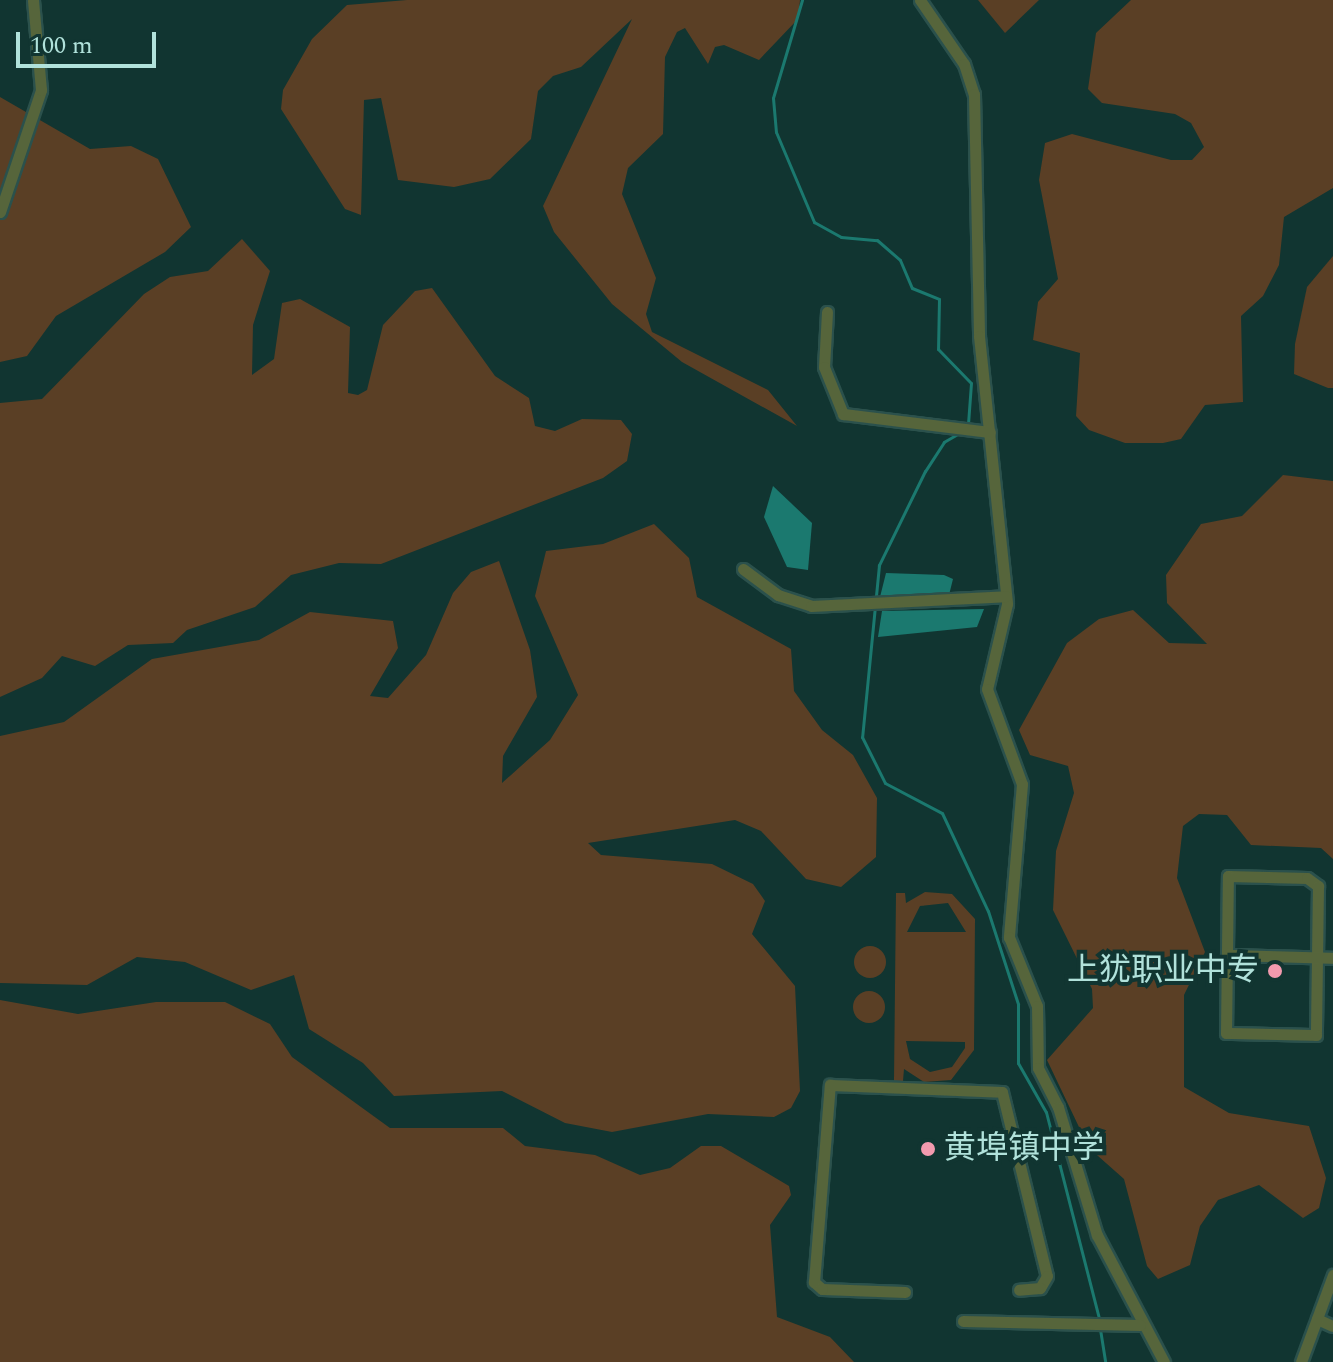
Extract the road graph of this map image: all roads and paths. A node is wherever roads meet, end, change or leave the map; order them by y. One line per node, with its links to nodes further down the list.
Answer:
1 (33, 0): 3 (street)
2 (920, 0): 5 (street)
3 (0, 212)
4 (827, 312): 5 (street)
5 (990, 432): 7 (street)
6 (743, 569): 7 (street)
7 (1006, 596): 16 (street)
8 (1227, 955): 9 (street); 9 (street); 9 (street)
9 (1316, 958): 10 (street)
10 (1333, 958)
11 (1333, 1275): 14 (street)
12 (1019, 1290): 13 (street)
13 (905, 1292)
14 (1317, 1319): 17 (street); 19 (street)
15 (963, 1321): 16 (street)
16 (1140, 1325): 18 (street)
17 (1333, 1326)
18 (1164, 1362)
19 (1301, 1362)

